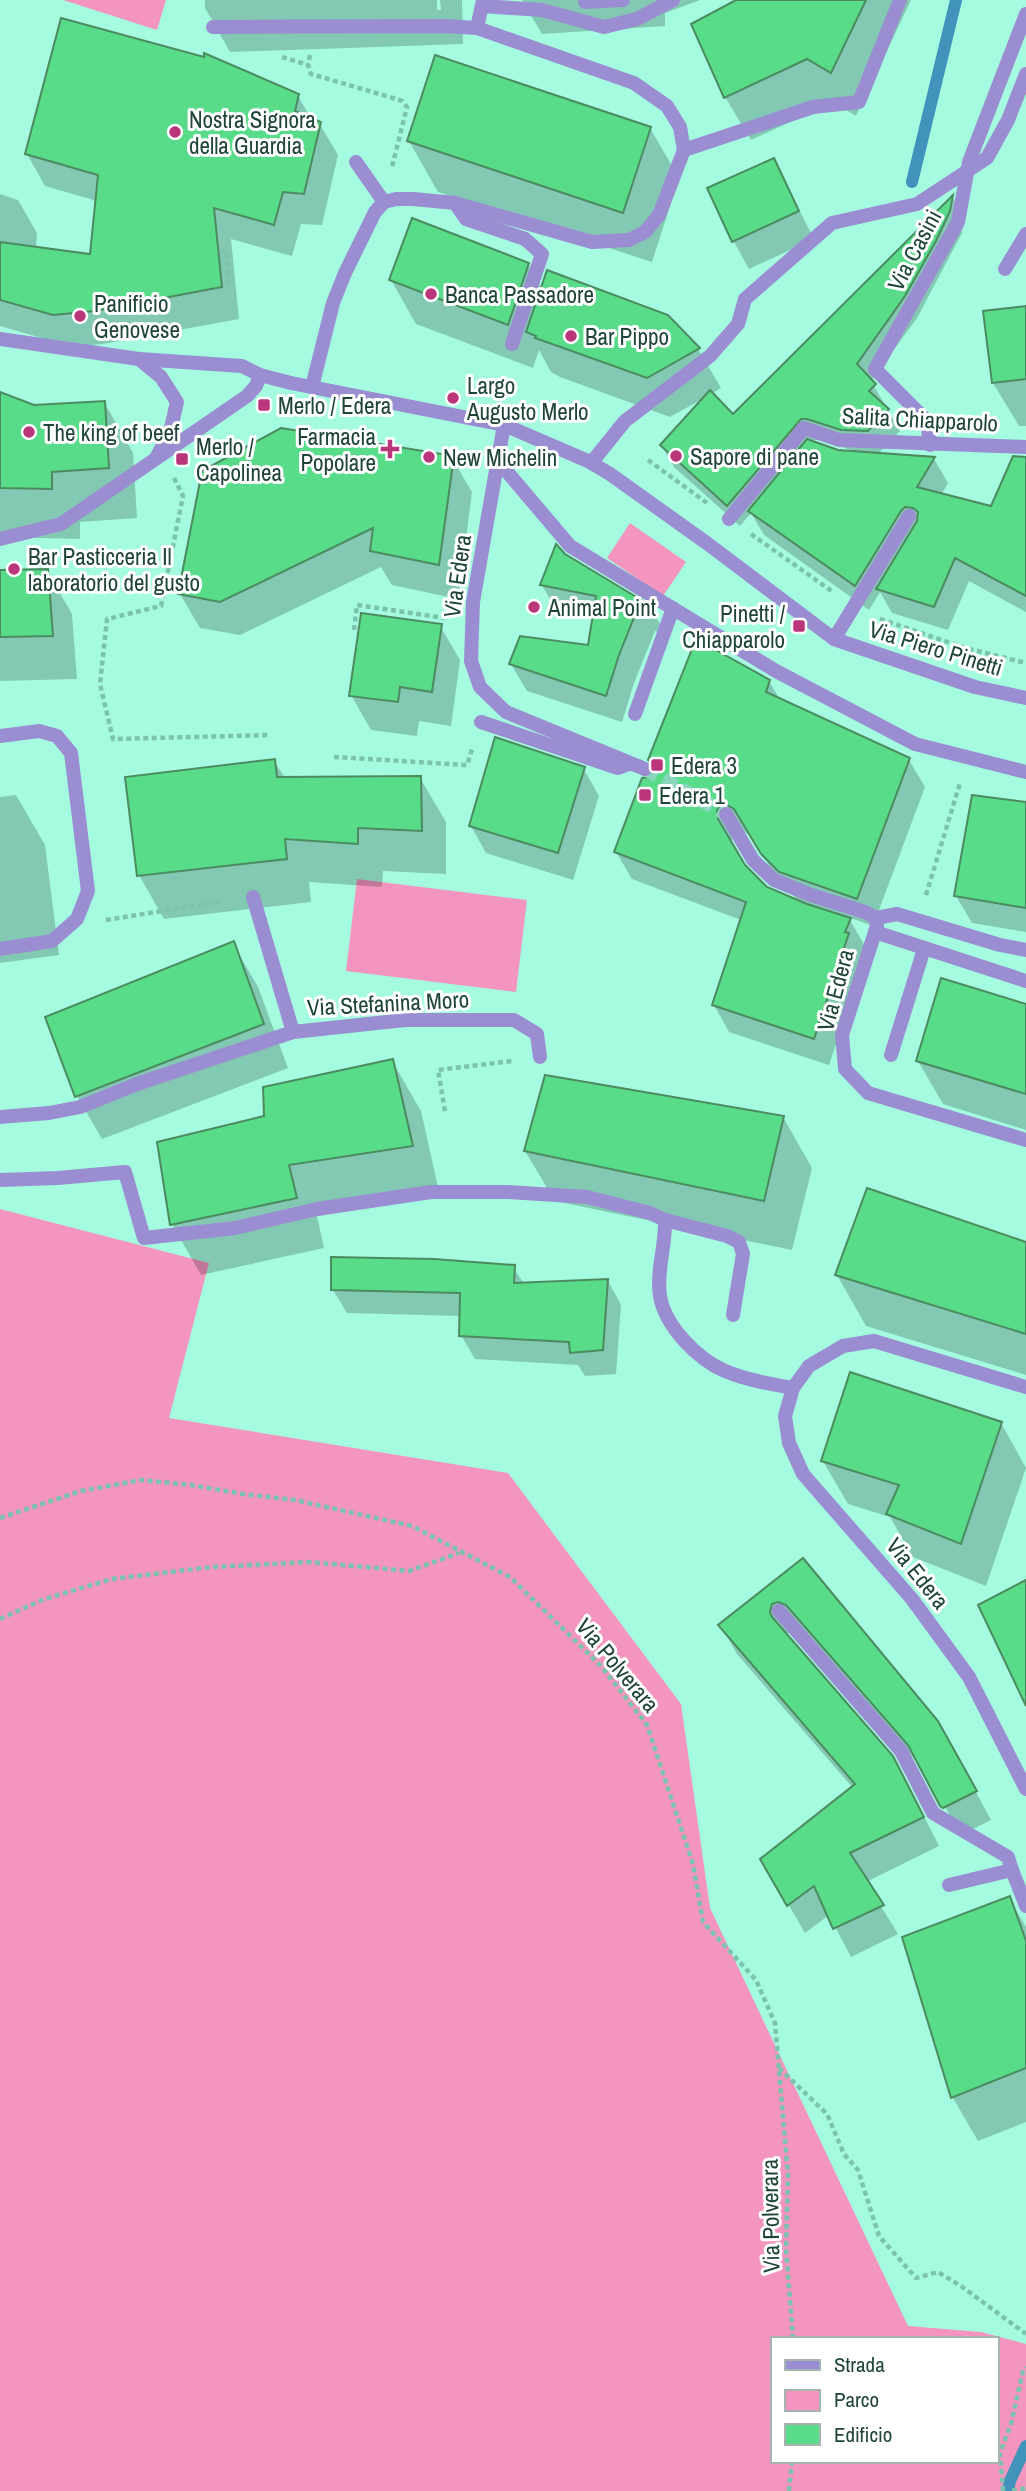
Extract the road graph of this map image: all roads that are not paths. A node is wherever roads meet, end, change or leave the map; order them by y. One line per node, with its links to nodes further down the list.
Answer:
1 (623, 0): 4 (street)
2 (673, 0): 5 (street)
3 (900, 0): 10 (street)
4 (584, 2)
5 (483, 3): 8 (street)
6 (1026, 14): 22 (street, Via Casini)
7 (213, 27): 8 (street)
8 (477, 28): 10 (street)
9 (1026, 74): 26 (street)
10 (684, 150): 13 (street)
11 (356, 162): 12 (street)
12 (384, 202): 13 (street); 20 (street)
13 (455, 202): 17 (street)
14 (1026, 234): 15 (street)
15 (1005, 269)
16 (0, 339): 18 (street)
17 (512, 344)
18 (139, 359): 19 (street); 24 (street)
19 (260, 375): 20 (street); 24 (street)
20 (312, 387): 21 (street)
21 (504, 425): 25 (street, Via Edera); 26 (street)
22 (930, 445): 23 (street, Salita Chiapparolo); 28 (street, Salita Chiapparolo)
23 (1026, 447)
24 (155, 461): 29 (street)
25 (498, 461): 30 (street); 34 (street, Via Edera)
26 (592, 462): 31 (street, Via Piero Pinetti)
27 (909, 516): 31 (street, Via Piero Pinetti)
28 (729, 519)
29 (0, 539)
30 (673, 608): 33 (street); 36 (street)
31 (834, 639): 32 (street, Via Piero Pinetti)
32 (1026, 698)
33 (635, 714)
34 (481, 722)
35 (0, 736): 40 (street)
36 (1026, 772)
37 (726, 814): 39 (street)
38 (253, 897): 44 (street)
39 (876, 925): 41 (street); 42 (street); 48 (street, Via Edera)
40 (0, 949)
41 (924, 949): 43 (street); 45 (street)
42 (1026, 950)
43 (1026, 981)
44 (293, 1032): 46 (street, Via Stefanina Moro); 47 (street, Via Stefanina Moro)
45 (891, 1055)
46 (540, 1057)
47 (0, 1117)
48 (1026, 1140)
49 (0, 1180): 50 (street)
50 (666, 1220): 51 (street); 53 (street)
51 (733, 1315)
52 (1026, 1387): 53 (street, Via Edera)
53 (793, 1388): 55 (street, Via Edera)
54 (779, 1611): 56 (street)
55 (1026, 1789)
56 (1012, 1870): 57 (street); 58 (street)
57 (949, 1885)
58 (1026, 1906)

